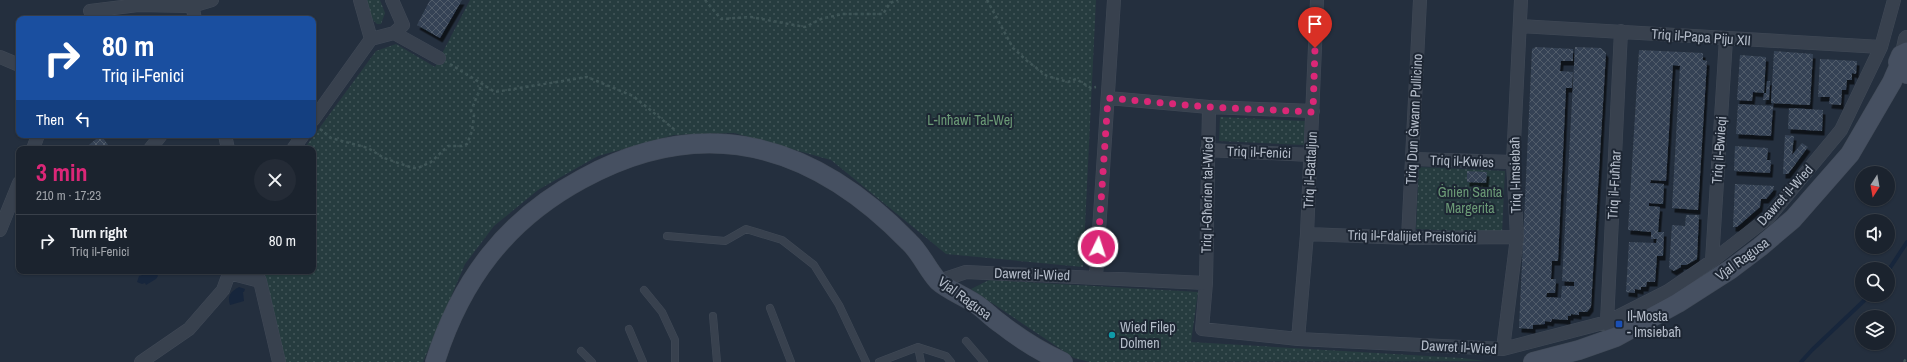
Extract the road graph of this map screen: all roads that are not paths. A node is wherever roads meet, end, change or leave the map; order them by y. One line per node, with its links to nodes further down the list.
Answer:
1 (212, 0): 9 (street)
2 (360, 0): 15 (street)
3 (392, 0): 14 (street)
4 (1114, 0): 22 (street)
5 (1317, 0): 24 (street, Triq il-Battaljun)
6 (1420, 0): 30 (street, Triq Dun Ġwann Pullicino)
7 (1521, 0): 12 (street, Triq l-Imsiebaħ)
8 (1894, 0): 17 (street, Dawret il-Wied)
9 (191, 3): 10 (street); 11 (street)
10 (91, 10)
11 (194, 16)
12 (1520, 26): 13 (street, Triq il-Papa Piju XII); 31 (street, Triq l-Imsiebaħ)
13 (1621, 31): 16 (street, Triq il-Papa Piju XII); 49 (street, Triq il-Fuħħar)
14 (394, 33): 15 (street); 19 (street)
15 (370, 39): 25 (street)
16 (1726, 39): 17 (street, Triq il-Papa Piju XII); 38 (street, Triq il-Bwieqi)
17 (1881, 47): 38 (street, Dawret il-Wied)
18 (0, 57): 20 (street)
19 (439, 58)
20 (16, 64)
21 (1902, 68): 49 (main road, Vjal Ragusa)
22 (1109, 93): 23 (street); 42 (street)
23 (1209, 107): 24 (street); 28 (street, Triq l-Għerien tal-Wied)
24 (1313, 112): 29 (street, Triq il-Battaljun)
25 (316, 124)
26 (159, 138): 27 (street)
27 (152, 146)
28 (1207, 150): 29 (street, Triq il-Feniċi); 44 (street, Triq l-Għerien tal-Wied)
29 (1311, 155): 34 (street, Triq il-Battaljun)
30 (1412, 160): 31 (street, Triq il-Kwies); 37 (street, Triq Dun Ġwann Pullicino)
31 (1512, 162): 36 (street, Triq l-Imsiebaħ)
32 (15, 201): 33 (street)
33 (1, 225)
34 (1307, 234): 37 (street, Triq il-Fdalijiet Preistoriċi); 50 (street, Triq il-Battaljun)
35 (667, 236): 63 (lane)
36 (1517, 237): 37 (street, Triq il-Fdalijiet Preistoriċi); 53 (street, Triq l-Imsiebaħ)
37 (1408, 238)
38 (1712, 261): 49 (street, Dawret il-Wied)
39 (228, 274): 55 (street)
40 (244, 274): 41 (street)
41 (258, 276): 56 (street)
42 (1096, 277): 43 (street, Dawret il-Wied); 44 (street, Dawret il-Wied)
43 (938, 281): 57 (main road, Vjal Ragusa); 68 (main road, Vjal Ragusa)
44 (1206, 283): 50 (street, Dawret il-Wied)
45 (644, 290): 60 (lane)
46 (770, 308): 62 (lane)
47 (713, 316): 61 (lane)
48 (629, 328): 59 (lane)
49 (1612, 329): 53 (street, Dawret il-Wied); 69 (main road, Vjal Ragusa)
50 (1298, 339): 53 (street, Dawret il-Wied)
51 (966, 341): 67 (lane)
52 (918, 347): 64 (lane); 65 (lane); 66 (lane)
53 (1503, 349)
54 (581, 351): 58 (lane)
55 (141, 362)
56 (279, 362)
57 (435, 362)
58 (592, 362)
59 (643, 362)
60 (675, 362)
61 (717, 362)
62 (791, 362)
63 (866, 362)
64 (879, 362)
65 (921, 362)
66 (951, 362)
67 (984, 362)
68 (1063, 362)
69 (1532, 362)

